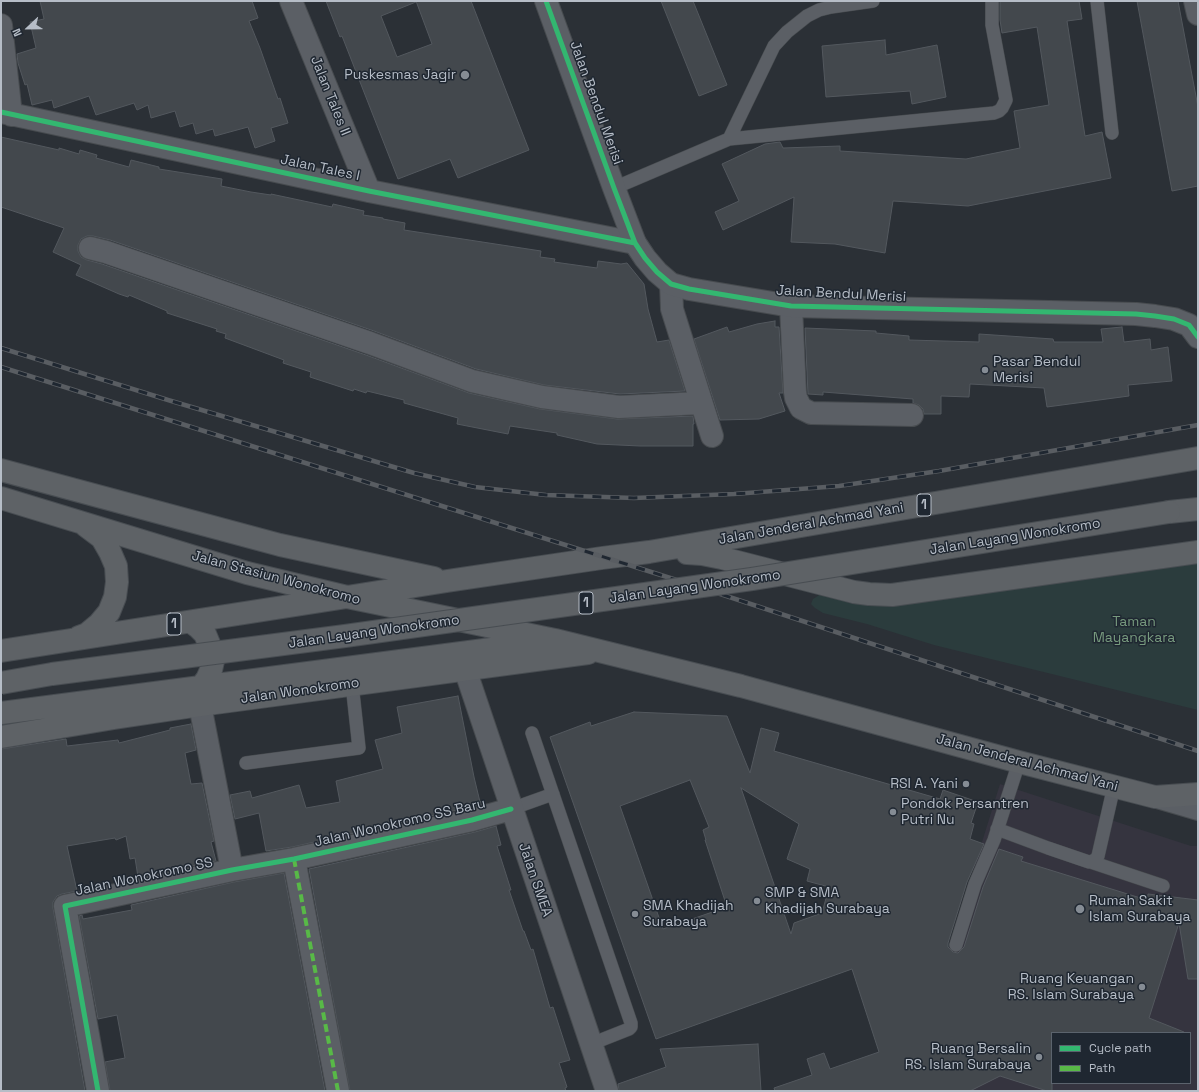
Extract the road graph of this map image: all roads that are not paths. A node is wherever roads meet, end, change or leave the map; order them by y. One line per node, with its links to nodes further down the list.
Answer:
1 (291, 1): 13 (street, Jalan Tales II)
2 (546, 1): 12 (street, Jalan Bendul Merisi)
3 (872, 1): 11 (lane)
4 (992, 1): 11 (lane)
5 (1097, 1): 10 (lane)
6 (1195, 1): 7 (street)
7 (1198, 14)
8 (1, 26): 9 (street)
9 (6, 114): 13 (street, Jalan Tales I)
10 (1112, 133)
11 (729, 139): 12 (lane)
12 (614, 188): 14 (street, Jalan Bendul Merisi)
13 (369, 191): 14 (street, Jalan Tales I)
14 (636, 243): 16 (street, Jalan Bendul Merisi)
15 (90, 248): 19 (street)
16 (671, 284): 17 (street, Jalan Bendul Merisi); 19 (street)
17 (791, 306): 18 (street, Jalan Bendul Merisi); 20 (street)
18 (1195, 329)
19 (700, 403): 21 (street)
20 (912, 415)
21 (712, 436)
22 (1198, 458): 27 (highway, Jalan Jenderal Achmad Yani / 1)
23 (1, 470): 29 (highway)
24 (1, 498): 26 (highway, Jalan Stasiun Wonokromo)
25 (1198, 509): 37 (highway, Jalan Layang Wonokromo / 1, bridge)
26 (76, 521): 30 (highway, Jalan Stasiun Wonokromo); 32 (highway)
27 (649, 552): 28 (highway); 29 (highway, Jalan Jenderal Achmad Yani / 1)
28 (1198, 552)
29 (447, 580): 30 (highway, 1)
30 (347, 598): 31 (highway, 1); 33 (highway, Jalan Stasiun Wonokromo)
31 (191, 622): 32 (highway, 1); 39 (highway)
32 (73, 640): 34 (highway, 1)
33 (555, 640): 35 (highway, Jalan Jenderal Achmad Yani); 39 (highway, Jalan Wonokromo)
34 (1, 651)
35 (601, 652): 36 (highway, Jalan Wonokromo); 43 (highway, Jalan Jenderal Achmad Yani)
36 (465, 669): 38 (highway, Jalan Wonokromo); 49 (street, Jalan SMEA)
37 (1, 683)
38 (352, 684): 39 (highway, Jalan Wonokromo); 44 (lane)
39 (201, 696): 40 (highway, Jalan Wonokromo); 42 (highway, Jalan Wonokromo); 54 (street, Jalan Wonokromo SS)
40 (1, 713)
41 (532, 733): 46 (lane)
42 (1, 737)
43 (1019, 762): 45 (highway, Jalan Jenderal Achmad Yani); 51 (lane)
44 (246, 763)
45 (1114, 786): 48 (highway, Jalan Jenderal Achmad Yani); 53 (lane)
46 (553, 794): 49 (lane); 57 (lane)
47 (1198, 794): 48 (highway, Jalan Jenderal Achmad Yani)
48 (1154, 797): 50 (street)
49 (511, 809): 52 (street, Jalan Wonokromo SS Baru); 57 (street, Jalan SMEA)
50 (1198, 809)
51 (997, 829): 53 (lane); 56 (lane)
52 (294, 859): 54 (street, Jalan Wonokromo SS); 59 (street)
53 (1091, 862): 55 (lane)
54 (232, 870): 58 (street, Jalan Wonokromo SS)
55 (1163, 886)
56 (956, 945)
57 (598, 1041): 60 (street, Jalan SMEA)
58 (98, 1091)
59 (338, 1091)
60 (607, 1091)

